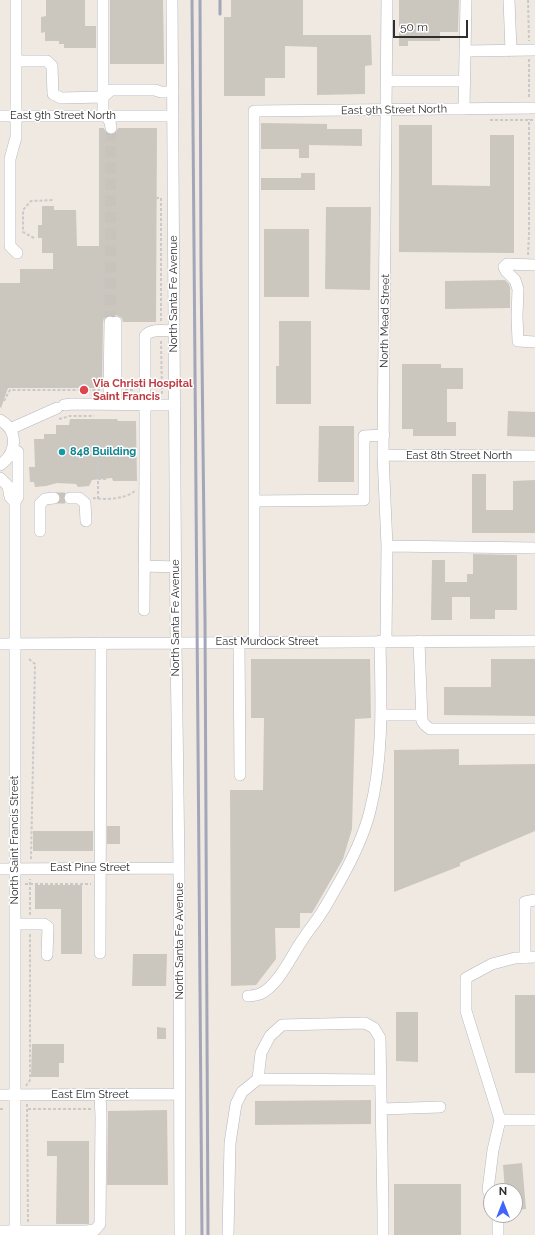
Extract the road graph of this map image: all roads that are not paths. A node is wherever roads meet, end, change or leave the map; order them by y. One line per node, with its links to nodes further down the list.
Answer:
1 (16, 0): 10 (street)
2 (103, 0): 14 (street)
3 (172, 0): 13 (street, North Santa Fe Avenue)
4 (387, 0): 11 (street, North Mead Street)
5 (466, 0): 8 (street)
6 (509, 0): 9 (street)
7 (532, 50): 9 (street)
8 (465, 51): 9 (street); 12 (street)
9 (511, 51)
10 (16, 61): 14 (street); 19 (street)
11 (387, 81): 12 (street); 17 (street, North Mead Street)
12 (464, 81): 16 (street)
13 (173, 92): 14 (street); 22 (street, North Santa Fe Avenue)
14 (103, 97): 20 (street)
15 (532, 108): 16 (street, East 9th Street North)
16 (464, 109): 17 (street, East 9th Street North)
17 (387, 110): 33 (street, North Mead Street); 41 (street, East 9th Street North)
18 (0, 116): 19 (street, East 9th Street North)
19 (15, 116): 20 (street, East 9th Street North); 23 (street)
20 (105, 116): 21 (street, East 9th Street North); 21 (street)
21 (121, 116): 22 (street, East 9th Street North)
22 (173, 116): 26 (street, North Santa Fe Avenue)
23 (17, 253)
24 (531, 265): 27 (street)
25 (113, 322): 28 (street)
26 (174, 331): 29 (street); 30 (street, North Santa Fe Avenue)
27 (535, 342)
28 (113, 395): 29 (street); 32 (street)
29 (145, 405): 30 (street); 47 (street)
30 (175, 405): 48 (street, North Santa Fe Avenue)
31 (0, 420): 32 (street)
32 (10, 429): 34 (street)
33 (384, 435): 35 (street, North Mead Street); 41 (street)
34 (13, 449): 37 (street); 42 (street, North Saint Francis Street)
35 (383, 455): 36 (street, East 8th Street North); 45 (street, North Mead Street)
36 (535, 456)
37 (0, 465)
38 (0, 478): 42 (street)
39 (54, 498): 44 (street)
40 (70, 498): 43 (street)
41 (254, 501): 54 (street)
42 (15, 502): 58 (street, North Saint Francis Street)
43 (86, 521)
44 (40, 531)
45 (387, 546): 46 (street); 50 (street, North Mead Street)
46 (535, 548)
47 (144, 566): 48 (street); 49 (street)
48 (176, 567): 56 (street, North Santa Fe Avenue)
49 (144, 610)
50 (383, 641): 51 (street, East Murdock Street); 54 (street, East Murdock Street); 59 (street, North Mead Street)
51 (419, 641): 52 (street, East Murdock Street); 60 (street)
52 (535, 641)
53 (239, 642): 54 (street, East Murdock Street); 56 (street, East Murdock Street); 62 (street)
54 (254, 642)
55 (101, 643): 56 (street, East Murdock Street); 58 (street, East Murdock Street); 63 (street)
56 (176, 643): 64 (street, North Santa Fe Avenue)
57 (0, 644): 58 (street, East Murdock Street)
58 (15, 644): 66 (street, North Saint Francis Street)
59 (381, 715): 60 (street); 72 (street, North Mead Street)
60 (421, 715): 61 (street)
61 (535, 729)
62 (240, 775)
63 (100, 868): 64 (street, East Pine Street); 66 (street, East Pine Street); 69 (street)
64 (180, 868): 76 (street, North Santa Fe Avenue)
65 (0, 869): 66 (street, East Pine Street)
66 (15, 869): 68 (street, North Saint Francis Street)
67 (535, 900): 71 (street)
68 (15, 924): 70 (street); 78 (street, North Saint Francis Street)
69 (100, 953)
70 (47, 955)
71 (530, 957): 81 (street)
72 (248, 996)
73 (258, 1079): 74 (street); 74 (street); 88 (street)
74 (381, 1080): 80 (street)
75 (100, 1094): 76 (street, East Elm Street); 78 (street, East Elm Street); 86 (street)
76 (180, 1094): 87 (street, North Santa Fe Avenue)
77 (0, 1095): 78 (street, East Elm Street)
78 (21, 1095): 86 (street, North Saint Francis Street)
79 (440, 1108): 80 (street)
80 (382, 1109): 89 (street)
81 (500, 1120): 82 (street); 83 (street)
82 (535, 1120)
83 (489, 1183)
84 (498, 1223): 90 (street)
85 (0, 1231): 86 (street)
86 (15, 1233)
87 (180, 1235)
88 (228, 1235)
89 (383, 1235)
90 (498, 1235)

